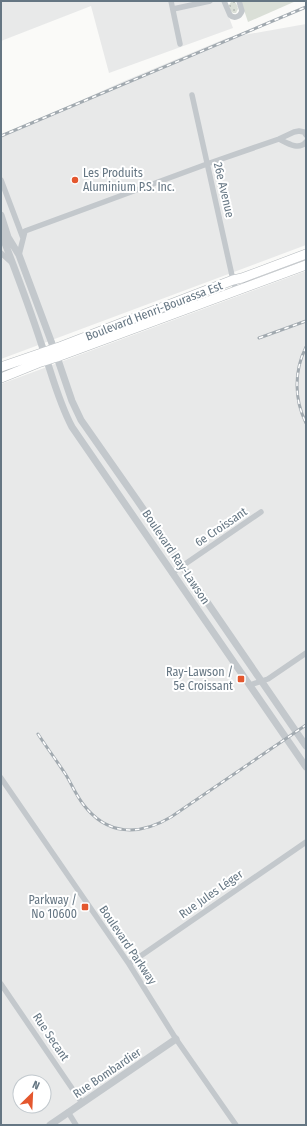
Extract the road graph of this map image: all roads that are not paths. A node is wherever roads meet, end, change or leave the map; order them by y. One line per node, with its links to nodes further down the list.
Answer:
1 (171, 1): 5 (street)
2 (210, 1): 5 (street)
3 (224, 1): 4 (street)
4 (239, 1)
5 (173, 9): 6 (street)
6 (180, 44)
7 (192, 95): 11 (street, 26e Avenue)
8 (306, 134): 9 (street)
9 (279, 139): 10 (street); 11 (street)
10 (306, 142)
11 (207, 164): 15 (street); 22 (street, 26e Avenue)
12 (1, 180): 15 (street)
13 (1, 215): 16 (street)
14 (1, 232): 16 (street)
15 (23, 238): 19 (street)
16 (6, 239): 19 (street, Boulevard Ray-Lawson); 20 (street, Boulevard Ray-Lawson)
17 (1, 253): 20 (street)
18 (306, 254): 22 (main road, Boulevard Henri-Bourassa Est)
19 (19, 255): 24 (street, Boulevard Ray-Lawson)
20 (11, 262): 25 (street, Boulevard Ray-Lawson)
21 (306, 265): 23 (main road, Boulevard Henri-Bourassa Est)
22 (233, 280): 23 (street, 26e Avenue); 24 (main road, Boulevard Henri-Bourassa Est)
23 (236, 290): 24 (main road, Boulevard Henri-Bourassa Est)
24 (56, 353): 25 (main road, Boulevard Henri-Bourassa Est); 29 (street, Boulevard Ray-Lawson)
25 (45, 356): 26 (main road, Boulevard Henri-Bourassa Est); 27 (main road, Boulevard Henri-Bourassa Est); 30 (street, Boulevard Ray-Lawson)
26 (1, 367)
27 (1, 378)
28 (261, 512): 31 (street, 6e Croissant)
29 (171, 549): 30 (street); 31 (street, Boulevard Ray-Lawson)
30 (161, 556): 32 (street, Boulevard Ray-Lawson)
31 (182, 566): 32 (street, 6e Croissant); 34 (street, Boulevard Ray-Lawson)
32 (172, 573): 35 (street, Boulevard Ray-Lawson)
33 (306, 653): 34 (street)
34 (261, 681): 35 (street); 36 (street, Boulevard Ray-Lawson)
35 (250, 686): 37 (street, Boulevard Ray-Lawson)
36 (306, 746)
37 (306, 767)
38 (1, 778): 40 (street, Boulevard Parkway)
39 (306, 842): 40 (street, Rue Jules Léger)
40 (129, 964): 42 (street, Boulevard Parkway)
41 (1, 984): 43 (street, Rue Secant)
42 (176, 1039): 43 (street, Rue Bombardier); 47 (street, Boulevard Parkway)
43 (82, 1103): 44 (street, Rue Bombardier)
44 (68, 1112): 45 (street, Rue Bombardier); 46 (street)
45 (50, 1125)
46 (76, 1125)
47 (236, 1125)

